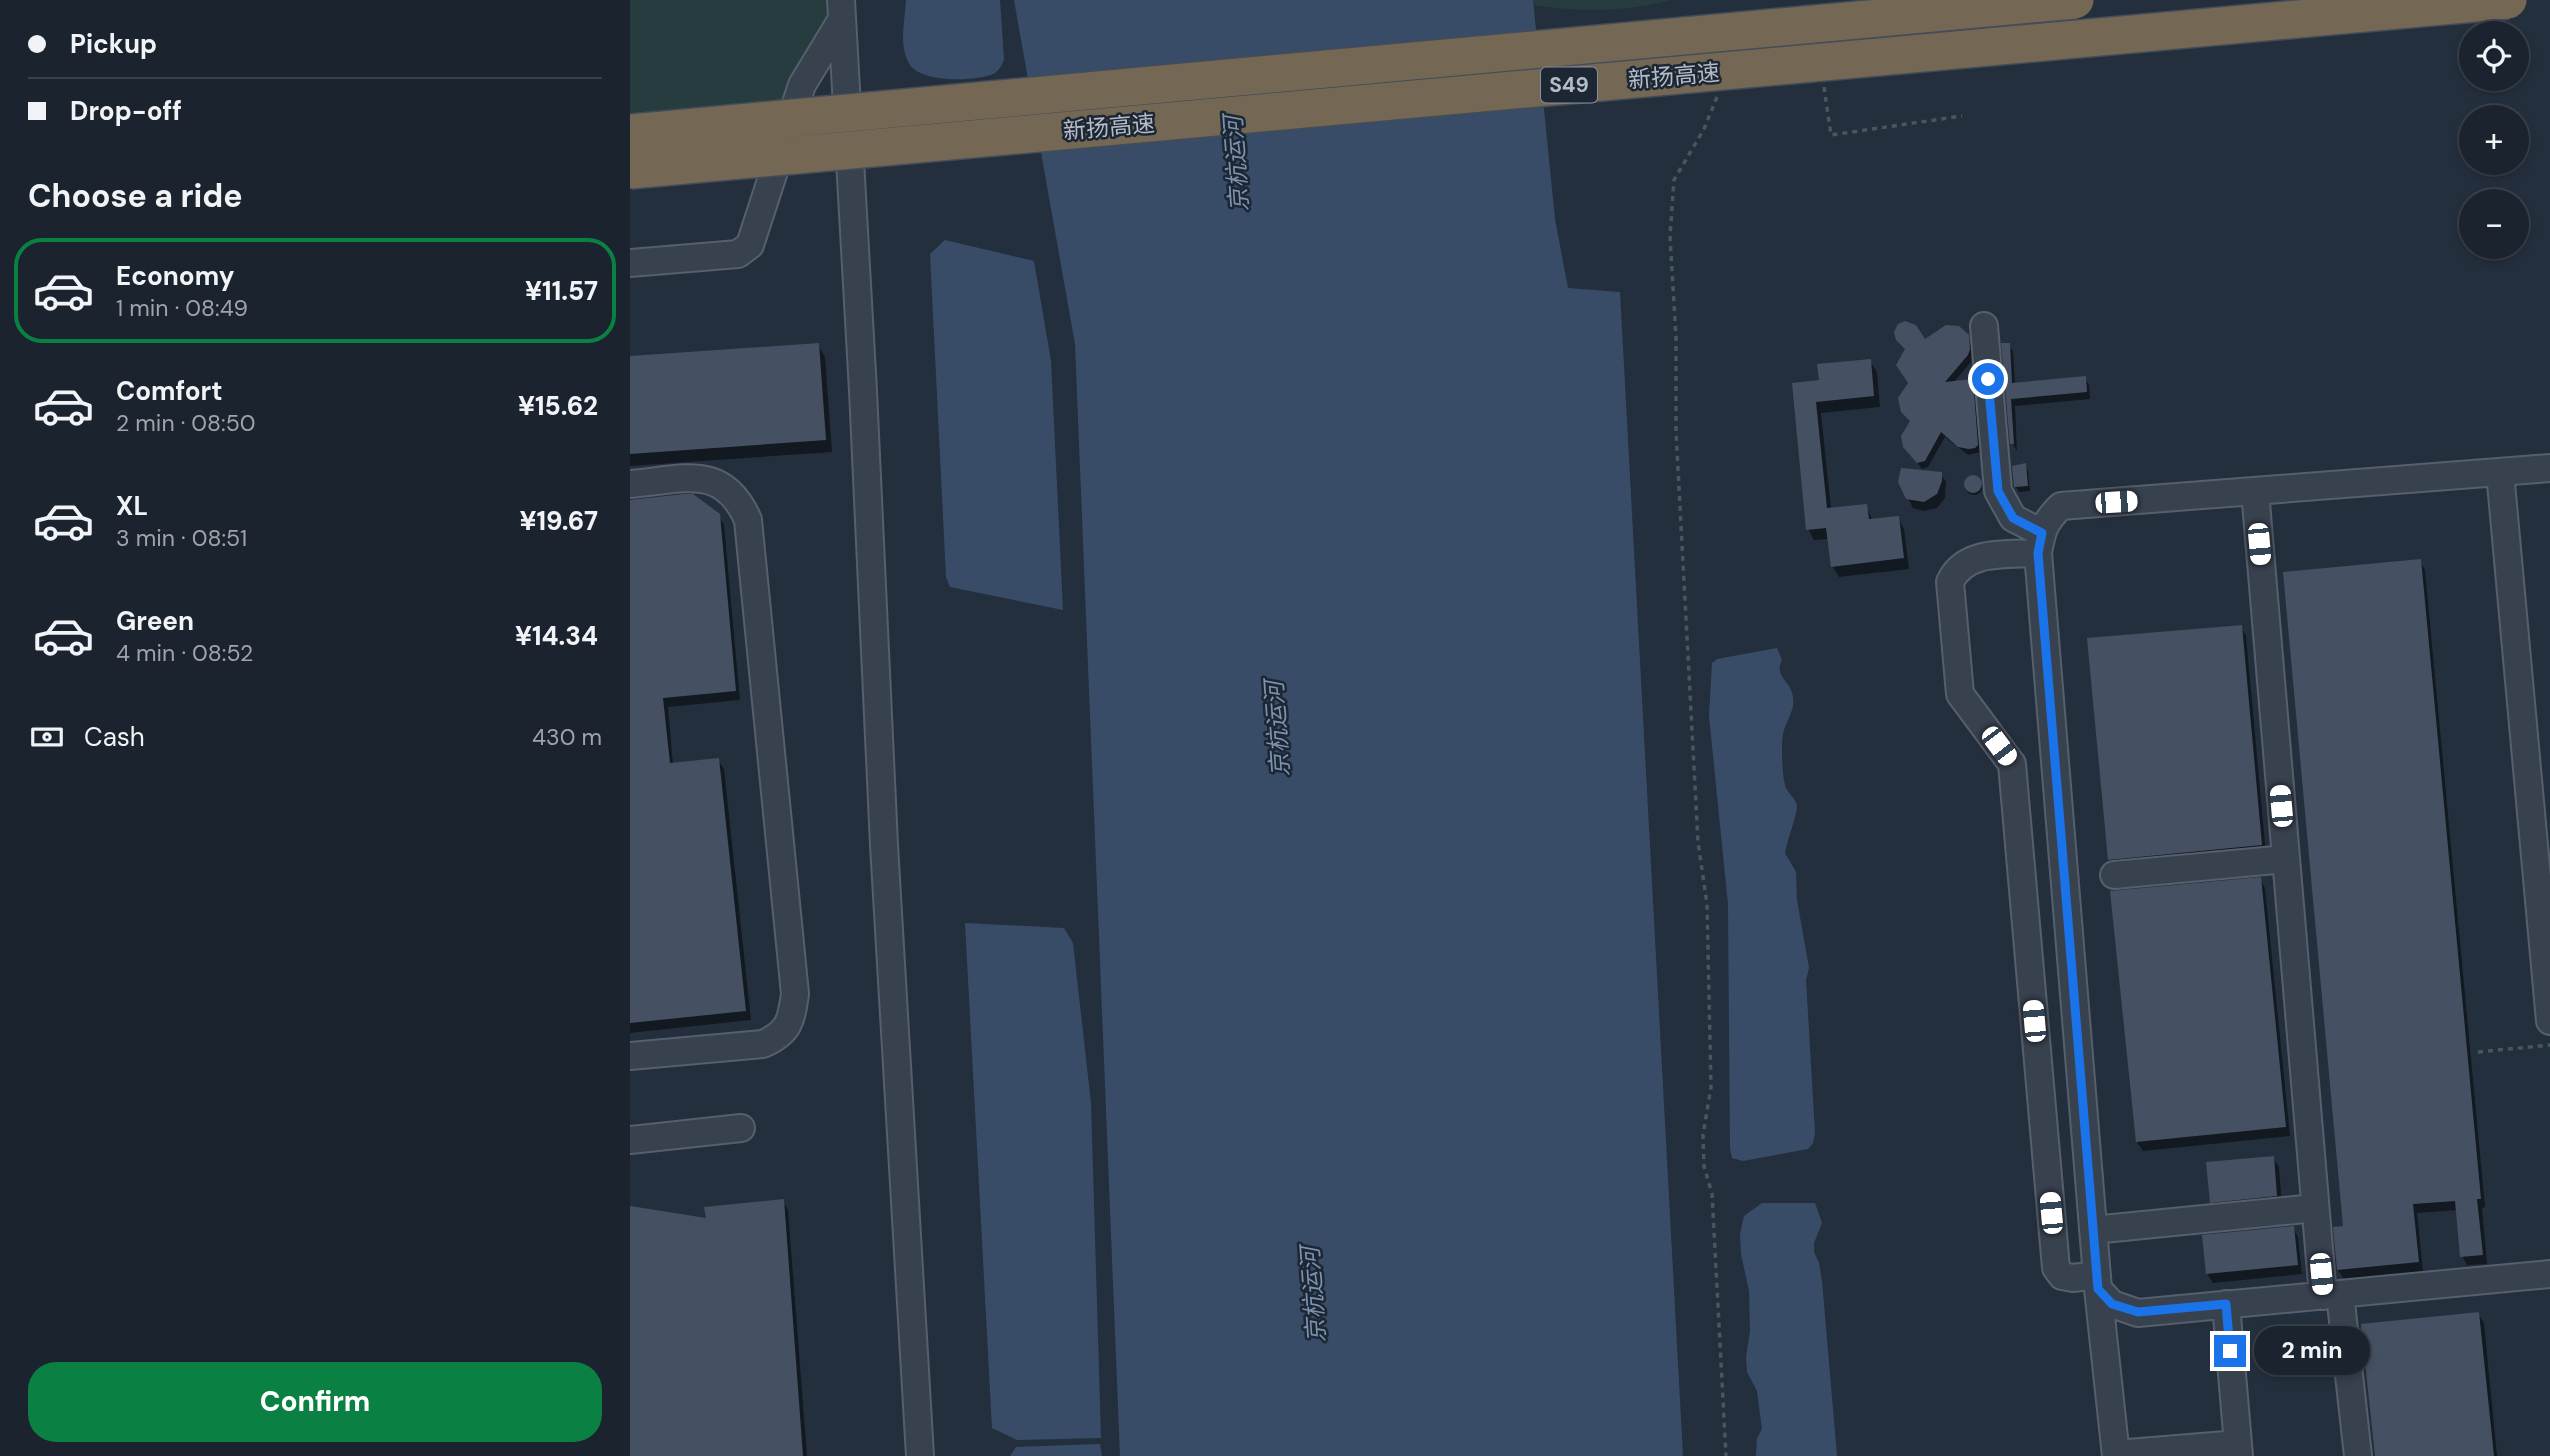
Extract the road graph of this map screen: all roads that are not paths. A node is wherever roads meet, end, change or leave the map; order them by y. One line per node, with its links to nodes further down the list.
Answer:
1 (2075, 0): 4 (highway, 新扬高速 / S49, bridge)
2 (2508, 0): 5 (highway, 新扬高速 / S49, bridge)
3 (841, 10): 6 (street); 29 (street)
4 (630, 133)
5 (630, 170)
6 (630, 263)
7 (1984, 326): 12 (street)
8 (2550, 468): 9 (street)
9 (2500, 472): 11 (street); 17 (street)
10 (630, 484): 18 (street)
11 (2255, 491): 12 (street); 13 (street)
12 (2040, 543): 15 (street); 16 (street)
13 (2286, 859): 14 (street); 21 (street)
14 (2114, 875)
15 (2067, 909): 16 (street); 22 (street)
16 (2025, 912): 24 (street)
17 (2550, 1021)
18 (630, 1056)
19 (741, 1128): 20 (street)
20 (630, 1140)
21 (2315, 1208): 22 (street); 25 (street)
22 (2093, 1230): 24 (street)
23 (2550, 1274): 25 (street)
24 (2097, 1282): 26 (street); 28 (street)
25 (2332, 1295): 26 (street); 30 (street)
26 (2226, 1304): 27 (street)
27 (2239, 1450): 28 (street)
28 (2116, 1455)
29 (919, 1456)
30 (2358, 1456)

